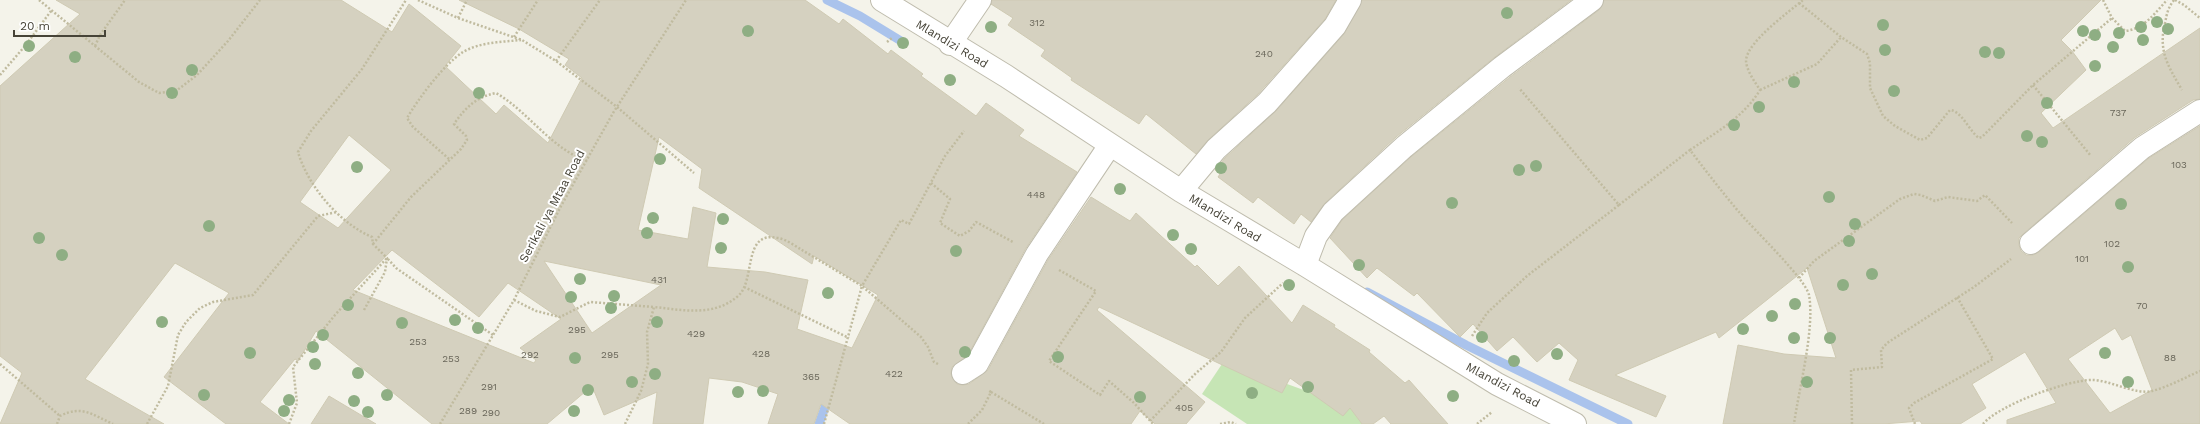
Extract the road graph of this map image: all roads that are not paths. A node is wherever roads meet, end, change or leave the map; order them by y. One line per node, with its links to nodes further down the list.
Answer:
1 (882, 0): 5 (street, Mlandizi Road)
2 (980, 0): 5 (street)
3 (1350, 0): 8 (street)
4 (1592, 0): 10 (street)
5 (950, 44): 7 (street, Mlandizi Road)
6 (2198, 112): 9 (street)
7 (1110, 145): 8 (street, Mlandizi Road); 11 (street)
8 (1181, 191): 10 (street, Mlandizi Road)
9 (2031, 243)
10 (1305, 265): 12 (street, Mlandizi Road)
11 (963, 373)
12 (1575, 424)

